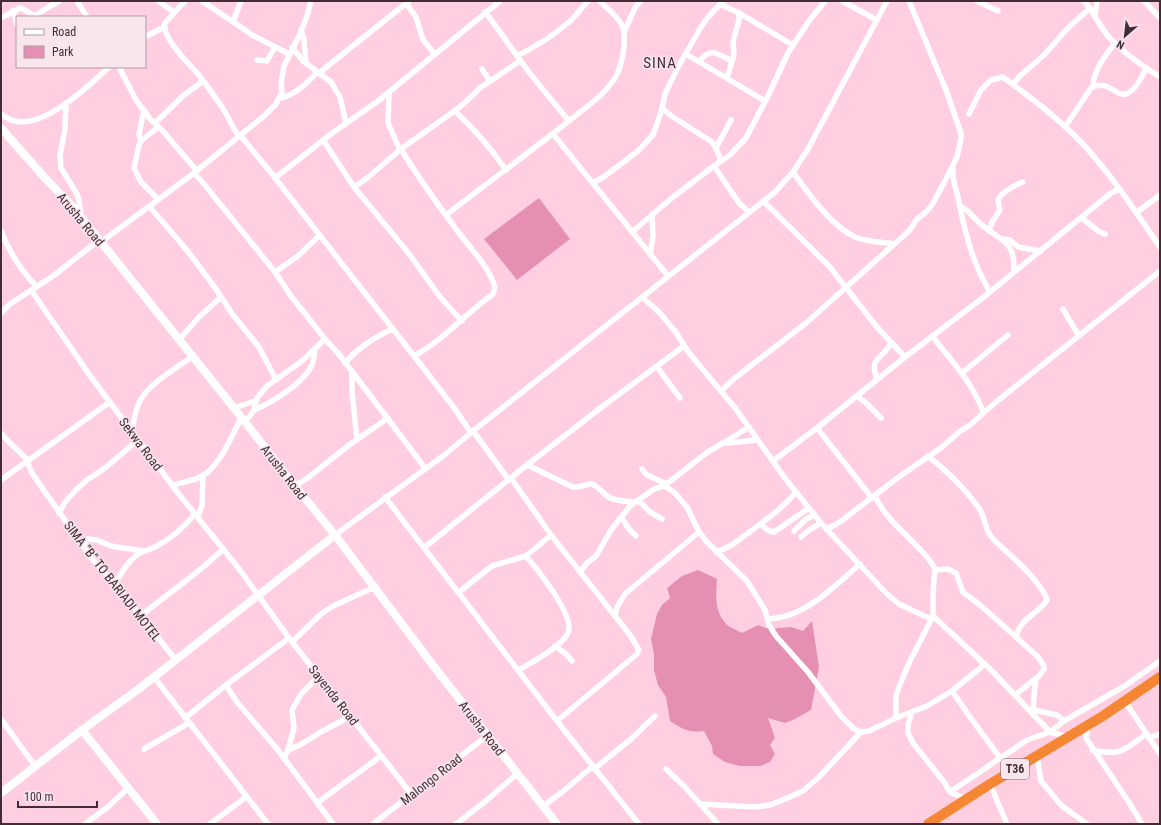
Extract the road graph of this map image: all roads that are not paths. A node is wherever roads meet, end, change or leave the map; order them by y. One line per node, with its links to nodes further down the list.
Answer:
1 (59, 1): 23 (street)
2 (77, 1): 28 (street)
3 (158, 1): 25 (street)
4 (185, 1): 25 (street)
5 (202, 1): 34 (street)
6 (241, 1): 34 (street)
7 (311, 1): 36 (street)
8 (500, 1): 26 (street)
9 (588, 1): 46 (street)
10 (600, 1): 37 (street)
11 (640, 1): 37 (street)
12 (826, 1): 40 (street)
13 (842, 1): 33 (street)
14 (887, 1): 33 (street)
15 (909, 1): 85 (street)
16 (977, 1): 24 (street)
17 (1084, 1): 22 (street)
18 (1097, 1): 29 (street)
19 (1144, 1): 31 (street)
20 (407, 2): 44 (street); 55 (street)
21 (722, 3): 27 (street); 45 (street)
22 (1090, 8): 29 (street); 60 (street)
23 (14, 11): 30 (street); 32 (street)
24 (998, 11)
25 (174, 12): 35 (street)
26 (485, 12): 44 (street); 46 (street)
27 (739, 13): 40 (street); 48 (street)
28 (85, 16)
29 (1095, 16): 39 (street)
30 (1, 18)
31 (1160, 18)
32 (16, 20)
33 (877, 20): 88 (street)
34 (233, 22): 41 (street)
35 (164, 27): 38 (street); 58 (street)
36 (301, 30): 42 (street); 50 (street)
37 (624, 32): 72 (street)
38 (146, 36)
39 (1115, 43): 53 (street); 61 (street)
40 (793, 45): 64 (street)
41 (275, 47): 43 (street); 47 (street)
42 (292, 47): 43 (street); 50 (street)
43 (289, 54): 63 (street)
44 (435, 54): 62 (street)
45 (686, 54): 49 (street); 66 (street)
46 (518, 59): 59 (street); 72 (street)
47 (257, 60)
48 (732, 61): 49 (street); 56 (street)
49 (699, 62): 56 (street)
50 (306, 64): 55 (street)
51 (108, 68): 65 (street)
52 (120, 68): 67 (street)
53 (1147, 68): 57 (street); 61 (street)
54 (482, 69): 59 (street)
55 (318, 73): 63 (street); 73 (street)
56 (727, 78): 64 (street)
57 (1160, 78)
58 (203, 81): 74 (street); 78 (street)
59 (490, 81): 68 (street)
60 (1013, 84): 70 (street); 75 (street)
61 (1093, 86): 75 (street)
62 (389, 92): 73 (street); 82 (street)
63 (280, 98): 78 (street)
64 (765, 101): 83 (street)
65 (66, 103): 69 (street); 103 (street)
66 (662, 108): 81 (street); 91 (street)
67 (144, 110): 74 (street); 79 (street)
68 (455, 110): 82 (street); 86 (street)
69 (1, 114)
70 (969, 114)
71 (731, 120): 81 (street)
72 (569, 121): 77 (street)
73 (346, 123): 80 (street)
74 (156, 125): 79 (street); 87 (street)
75 (1065, 127): 93 (street)
76 (1, 128): 103 (main road, Arusha Road)
77 (553, 134): 86 (street); 91 (street)
78 (240, 136): 87 (street); 89 (street)
79 (141, 140): 95 (street)
80 (323, 140): 89 (street); 92 (street)
81 (716, 148): 83 (street)
82 (401, 150): 92 (street); 102 (street)
83 (721, 161): 84 (street)
84 (714, 166): 99 (street); 101 (street)
85 (953, 166): 98 (street); 112 (street)
86 (506, 170): 102 (street)
87 (195, 172): 95 (street); 117 (street)
88 (793, 172): 96 (street); 112 (street)
89 (275, 178): 109 (street)
90 (1023, 182): 105 (street)
91 (593, 183): 107 (street)
92 (354, 186): 128 (street)
93 (1119, 189): 100 (street); 104 (street)
94 (1160, 195): 100 (street)
95 (158, 200): 97 (street)
96 (763, 201): 99 (street); 121 (street)
97 (149, 206): 111 (street); 124 (street)
98 (960, 206): 105 (street); 123 (street)
99 (749, 212): 119 (street)
100 (1136, 213): 113 (street)
101 (652, 214): 107 (street); 115 (street)
102 (446, 215): 128 (street)
103 (81, 217): 111 (main road, Arusha Road)
104 (1082, 218): 108 (street); 114 (street)
105 (989, 230): 110 (street)
106 (1, 231): 120 (street)
107 (632, 232): 115 (street)
108 (1105, 234)
109 (319, 236): 117 (street); 129 (street)
110 (1002, 239): 114 (street); 118 (street)
111 (100, 241): 120 (street); 134 (main road, Arusha Road)
112 (894, 244): 121 (street)
113 (1160, 247)
114 (1041, 250): 118 (street)
115 (650, 255): 119 (street)
116 (1160, 271): 132 (street)
117 (275, 272): 133 (street)
118 (1014, 272): 123 (street)
119 (668, 276): 125 (street)
120 (36, 286): 122 (street)
121 (845, 287): 135 (street); 147 (street)
122 (31, 290): 127 (street); 151 (street, Sekwa Road)
123 (990, 292): 131 (street)
124 (221, 297): 134 (street); 146 (street)
125 (642, 297): 136 (street); 161 (street)
126 (1063, 310): 132 (street)
127 (1, 313)
128 (462, 321): 139 (street)
129 (393, 330): 139 (street); 141 (street)
130 (1008, 335): 144 (street)
131 (932, 336): 140 (street); 144 (street)
132 (1079, 336): 154 (street)
133 (325, 339): 137 (street); 141 (street)
134 (179, 340): 138 (main road, Arusha Road)
135 (891, 342): 140 (street); 145 (street)
136 (684, 346): 142 (street); 147 (street)
137 (315, 349): 146 (street); 153 (street)
138 (193, 356): 152 (main road, Arusha Road); 160 (street)
139 (414, 356): 161 (street)
140 (905, 357): 145 (street)
141 (345, 363): 143 (street)
142 (657, 367): 149 (street); 170 (street)
143 (352, 372): 155 (street); 164 (street)
144 (962, 373): 154 (street)
145 (878, 379): 148 (street)
146 (276, 380): 150 (street)
147 (721, 391): 158 (street)
148 (857, 396): 156 (street); 159 (street)
149 (680, 398)
150 (255, 401): 152 (street); 153 (street)
151 (110, 402): 160 (street, Sekwa Road); 168 (street)
152 (234, 408): 157 (main road, Arusha Road)
153 (254, 410): 157 (street)
154 (983, 412): 167 (street)
155 (388, 418): 164 (street); 171 (street)
156 (880, 418)
157 (243, 419): 173 (street); 178 (main road, Arusha Road)
158 (749, 427): 165 (street); 166 (street)
159 (818, 428): 169 (street); 181 (street)
160 (132, 431): 163 (street, Sekwa Road)
161 (472, 432): 171 (street); 174 (street)
162 (1, 433): 168 (street, SIMA "B" TO BARIADI MOTEL)
163 (138, 440): 176 (street, Sekwa Road); 184 (street)
164 (356, 440): 178 (street)
165 (758, 440): 166 (street); 169 (street)
166 (723, 443): 177 (street)
167 (928, 456): 181 (street); 215 (street)
168 (28, 461): 175 (street); 184 (street, SIMA "B" TO BARIADI MOTEL)
169 (773, 461): 179 (street)
170 (526, 465): 174 (street); 182 (street)
171 (425, 468): 180 (street)
172 (642, 469): 177 (street)
173 (203, 475): 176 (street); 186 (street)
174 (510, 479): 195 (street); 199 (street)
175 (1, 480)
176 (172, 485): 186 (street, Sekwa Road)
177 (666, 485): 182 (street); 193 (street)
178 (294, 486): 194 (main road, Arusha Road)
179 (796, 492): 183 (street); 190 (street)
180 (385, 497): 194 (street); 199 (street)
181 (873, 497): 191 (street); 205 (street)
182 (637, 501): 187 (street); 188 (street)
183 (809, 508): 185 (street); 190 (street)
184 (59, 513): 198 (street, SIMA "B" TO BARIADI MOTEL)
185 (815, 515): 189 (street); 192 (street)
186 (196, 516): 200 (street, Sekwa Road); 201 (street)
187 (621, 517): 196 (street); 206 (street)
188 (662, 519)
189 (820, 523): 191 (street); 197 (street)
190 (761, 524): 202 (street)
191 (827, 529): 204 (street)
192 (794, 531)
193 (699, 532): 202 (street); 212 (street)
194 (335, 534): 208 (main road, Arusha Road); 210 (main road)
195 (551, 535): 203 (street); 206 (street)
196 (636, 536)
197 (801, 538)
198 (82, 546): 201 (street); 207 (street, SIMA "B" TO BARIADI MOTEL)
199 (425, 548): 209 (street)
200 (223, 549): 210 (street, Sekwa Road); 211 (street)
201 (145, 551): 207 (street)
202 (716, 552): 214 (street)
203 (526, 556): 209 (street); 217 (street)
204 (860, 564): 213 (street); 214 (street)
205 (936, 570): 213 (street); 215 (street)
206 (580, 572): 212 (street)
207 (115, 584): 211 (street, SIMA "B" TO BARIADI MOTEL)
208 (375, 587): 216 (street); 245 (main road, Arusha Road)
209 (459, 592): 222 (street)
210 (257, 595): 216 (street, Sayenda Road); 218 (main road)
211 (141, 616): 218 (street, SIMA "B" TO BARIADI MOTEL)
212 (615, 616): 238 (street)
213 (932, 617): 221 (street); 235 (street)
214 (768, 619): 242 (street)
215 (1016, 637): 226 (street)
216 (290, 640): 223 (street, Sayenda Road); 227 (street)
217 (555, 646): 220 (street); 222 (street)
218 (175, 660): 224 (main road)
219 (1160, 661): 239 (street)
220 (572, 662)
221 (984, 664): 228 (street); 229 (street)
222 (518, 670): 238 (street)
223 (319, 676): 233 (street, Sayenda Road); 249 (street)
224 (154, 677): 237 (street); 241 (main road)
225 (1160, 677): 230 (highway, T36)
226 (1036, 679): 229 (street); 232 (street)
227 (226, 685): 237 (street); 254 (street)
228 (952, 691): 231 (street); 255 (street)
229 (1015, 695): 232 (street)
230 (1124, 700): 240 (highway, T36); 246 (street)
231 (912, 712): 235 (street); 262 (street)
232 (1034, 712): 239 (street); 243 (street)
233 (349, 716): 249 (street); 252 (street, Sayenda Road)
234 (655, 716): 257 (street)
235 (896, 718): 242 (street)
236 (1, 719): 256 (street)
237 (187, 720): 248 (street); 265 (street)
238 (557, 721): 257 (street)
239 (1064, 722): 243 (street)
240 (1088, 725): 247 (highway, T36); 250 (street)
241 (82, 730): 256 (main road); 261 (main road)
242 (861, 732): 268 (street)
243 (1050, 732): 247 (street); 255 (street)
244 (1160, 734): 246 (street)
245 (488, 735): 259 (main road, Arusha Road); 264 (street, Malongo Road)
246 (1147, 736): 250 (street); 251 (street)
247 (1068, 737): 253 (highway, T36)
248 (144, 749)
249 (288, 750): 254 (street)
250 (1092, 750): 284 (street)
251 (1160, 754)
252 (381, 756): 264 (street, Sayenda Road); 267 (street)
253 (1037, 756): 260 (highway, T36); 283 (street)
254 (284, 759): 267 (street)
255 (1001, 759): 262 (street)
256 (35, 766): 263 (main road)
257 (593, 768): 269 (street); 279 (street)
258 (666, 768): 268 (street)
259 (518, 773): 269 (main road, Arusha Road); 277 (street)
260 (990, 784): 266 (highway, T36); 282 (street)
261 (128, 788): 271 (street); 272 (main road)
262 (950, 792): 266 (street)
263 (1, 793)
264 (412, 795): 276 (street, Malongo Road)
265 (246, 797): 273 (street); 274 (street)
266 (966, 799): 270 (highway, T36)
267 (318, 803): 275 (street)
268 (700, 804): 280 (street)
269 (543, 806): 278 (main road, Arusha Road)
270 (942, 820): 281 (highway, T36)
271 (85, 824)
272 (157, 824)
273 (210, 824)
274 (268, 824)
275 (333, 824)
276 (373, 824)
277 (456, 824)
278 (557, 824)
279 (639, 824)
280 (718, 824)
281 (928, 824)
282 (1007, 824)
283 (1087, 824)
284 (1142, 824)

